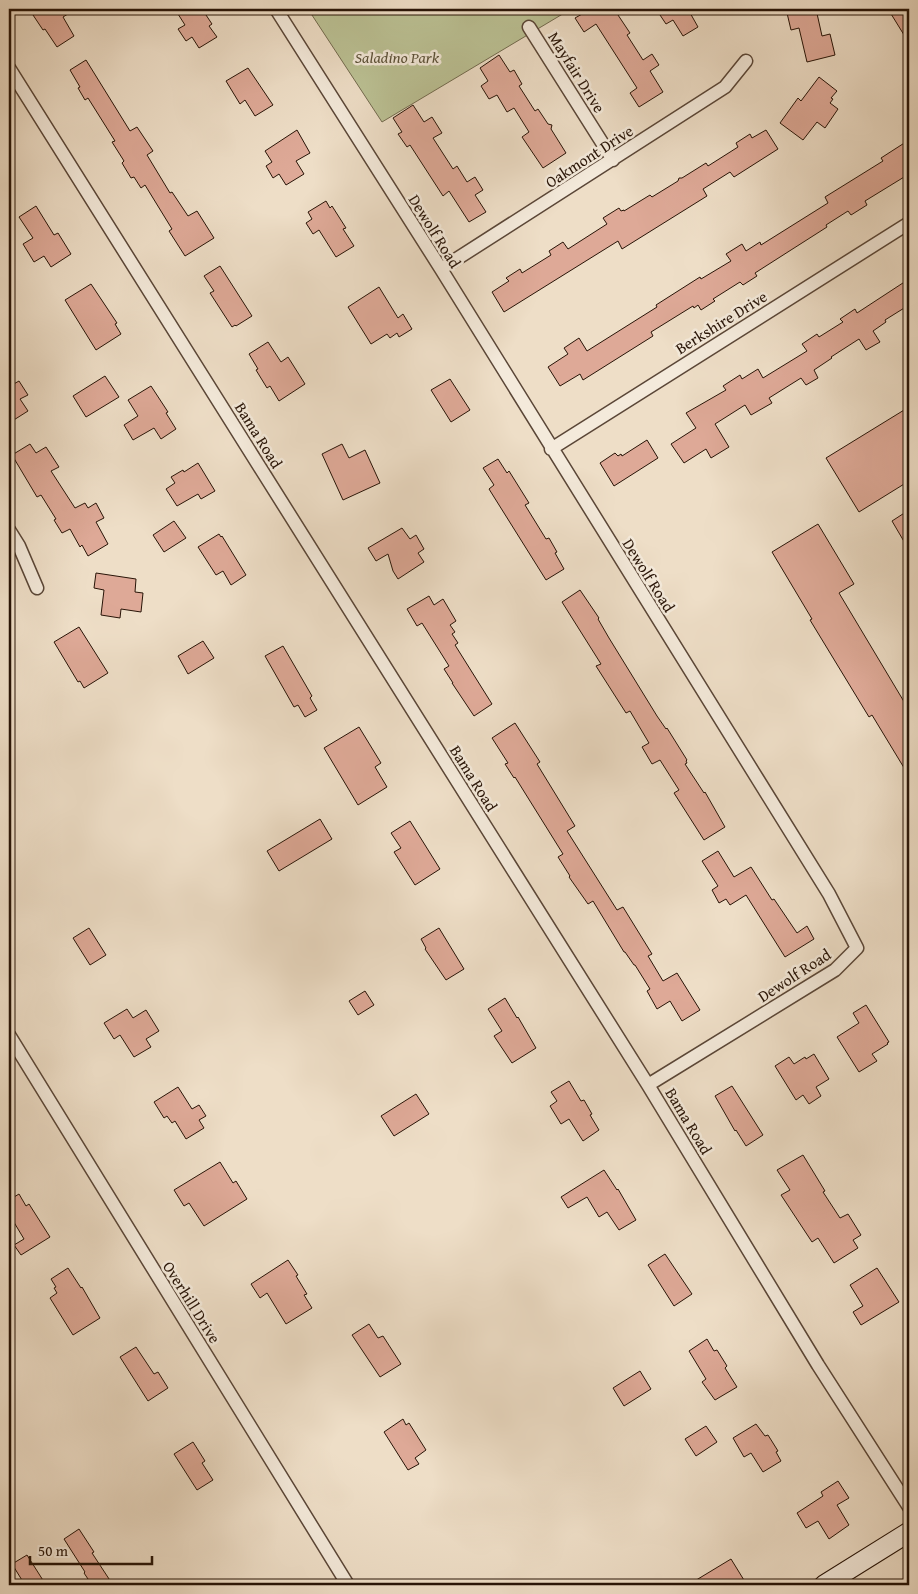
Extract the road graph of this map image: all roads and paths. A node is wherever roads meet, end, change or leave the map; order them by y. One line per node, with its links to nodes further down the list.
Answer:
1 (276, 9): 7 (street, Dewolf Road)
2 (529, 27): 5 (street, Mayfair Drive)
3 (746, 61): 5 (street, Oakmont Drive)
4 (9, 68): 12 (street, Bama Road)
5 (613, 160): 7 (street, Oakmont Drive)
6 (909, 223): 8 (street, Berkshire Drive)
7 (440, 269): 8 (street, Dewolf Road)
8 (551, 449): 12 (street, Dewolf Road)
9 (9, 530): 10 (street)
10 (37, 588)
11 (9, 1035): 15 (street, Overhill Drive)
12 (648, 1085): 13 (street, Bama Road)
13 (909, 1507)
14 (909, 1532): 16 (main road)
15 (348, 1585)
16 (824, 1585)

